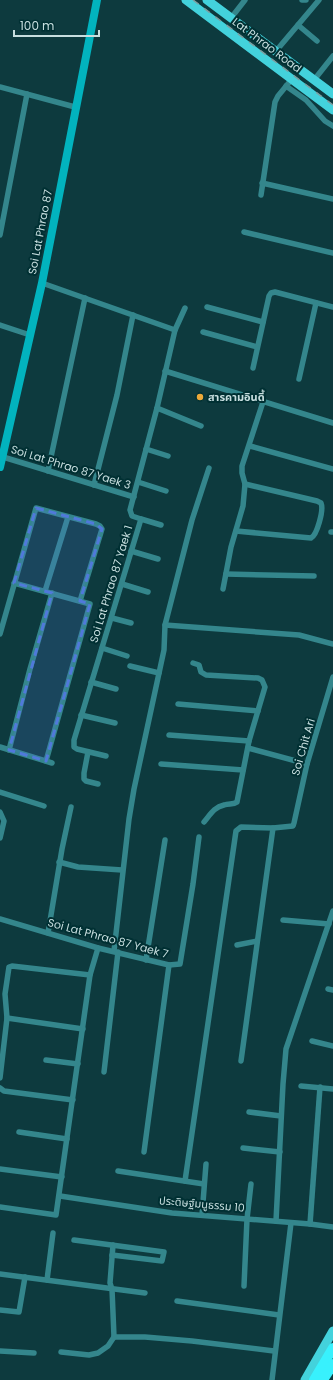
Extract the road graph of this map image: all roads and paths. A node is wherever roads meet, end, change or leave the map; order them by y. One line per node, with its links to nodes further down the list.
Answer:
1 (97, 0): 18 (street, Soi Lat Phrao 87)
2 (186, 0): 14 (main road, Lat Phrao Road)
3 (207, 0): 8 (main road, Lat Phrao Road)
4 (245, 0): 8 (street)
5 (302, 0): 6 (street)
6 (306, 0)
7 (317, 0): 9 (street)
8 (231, 18): 11 (main road, Lat Phrao Road)
9 (298, 25): 10 (street); 11 (street)
10 (317, 41)
11 (276, 52): 13 (main road, Lat Phrao Road)
12 (333, 56): 13 (street)
13 (314, 80): 17 (main road, Lat Phrao Road)
14 (289, 83): 19 (main road, Lat Phrao Road); 20 (street); 21 (street)
15 (0, 87): 16 (street)
16 (27, 94): 18 (street); 25 (street)
17 (333, 94)
18 (75, 107): 27 (street, Soi Lat Phrao 87)
19 (333, 110)
20 (333, 126)
21 (262, 183): 22 (street); 23 (street)
22 (261, 195)
23 (333, 199)
24 (244, 232): 26 (street)
25 (0, 235)
26 (333, 253)
27 (42, 283): 28 (street); 38 (street, Soi Lat Phrao 87)
28 (85, 298): 33 (street); 54 (street)
29 (316, 303): 31 (street); 34 (street); 42 (street)
30 (207, 307): 34 (street)
31 (333, 307)
32 (185, 308): 36 (street, Soi Lat Phrao 87 Yaek 1)
33 (133, 315): 36 (street); 57 (street)
34 (263, 322): 39 (street)
35 (0, 325): 38 (street)
36 (175, 330): 41 (street, Soi Lat Phrao 87 Yaek 1)
37 (203, 332): 39 (street)
38 (30, 335): 50 (street, Soi Lat Phrao 87)
39 (257, 347): 40 (street)
40 (253, 368)
41 (165, 371): 43 (street); 44 (street, Soi Lat Phrao 87 Yaek 1)
42 (299, 379)
43 (264, 402): 45 (street); 47 (street)
44 (157, 408): 46 (street); 48 (street, Soi Lat Phrao 87 Yaek 1)
45 (333, 424)
46 (200, 426)
47 (250, 446): 53 (street); 56 (street)
48 (146, 449): 49 (street); 55 (street, Soi Lat Phrao 87 Yaek 1)
49 (168, 456)
50 (3, 457): 51 (street, Soi Lat Phrao 87); 54 (street, Soi Lat Phrao 87 Yaek 3)
51 (0, 467)
52 (209, 468): 77 (street)
53 (333, 468)
54 (48, 471): 57 (street, Soi Lat Phrao 87 Yaek 3)
55 (138, 482): 58 (street); 59 (street, Soi Lat Phrao 87 Yaek 1)
56 (245, 484): 63 (street); 63 (street)
57 (94, 485): 59 (street, Soi Lat Phrao 87 Yaek 3)
58 (166, 491)
59 (134, 496): 61 (street, Soi Lat Phrao 87 Yaek 1)
60 (68, 517): 68 (street); 71 (street); 74 (street)
61 (141, 519): 62 (street); 64 (street, Soi Lat Phrao 87 Yaek 1)
62 (161, 524)
63 (236, 531): 66 (street)
64 (131, 551): 65 (street); 69 (street, Soi Lat Phrao 87 Yaek 1)
65 (158, 559)
66 (226, 574): 67 (street); 70 (street)
67 (314, 576)
68 (14, 583): 71 (street); 78 (street)
69 (122, 584): 72 (street); 75 (street, Soi Lat Phrao 87 Yaek 1)
70 (223, 589)
71 (45, 591): 73 (street)
72 (148, 592)
73 (52, 593): 74 (street); 97 (street)
74 (80, 601): 100 (street)
75 (112, 618): 76 (street); 80 (street, Soi Lat Phrao 87 Yaek 1)
76 (131, 623)
77 (165, 625): 79 (street); 84 (street)
78 (0, 634)
79 (333, 644)
80 (102, 648): 81 (street); 86 (street, Soi Lat Phrao 87 Yaek 1)
81 (127, 656)
82 (193, 663): 90 (street)
83 (130, 666): 84 (street)
84 (159, 673): 116 (street)
85 (333, 677): 88 (street, Soi Chit Ari)
86 (91, 682): 87 (street); 91 (street, Soi Lat Phrao 87 Yaek 1)
87 (116, 689)
88 (330, 695): 103 (street, Soi Chit Ari)
89 (178, 704): 90 (street)
90 (258, 711): 94 (street)
91 (81, 715): 92 (street); 98 (street, Soi Lat Phrao 87 Yaek 1)
92 (115, 723)
93 (169, 735): 94 (street)
94 (249, 741): 96 (street)
95 (0, 747): 97 (street)
96 (248, 748): 103 (street); 104 (street)
97 (9, 750): 100 (street)
98 (88, 752): 99 (street, Soi Lat Phrao 87 Yaek 1); 105 (street)
99 (106, 756)
100 (46, 761): 101 (street)
101 (52, 763)
102 (160, 764): 104 (street)
103 (307, 764): 111 (street, Soi Chit Ari)
104 (243, 770): 110 (street)
105 (98, 784)
106 (0, 792): 107 (street)
107 (44, 806)
108 (71, 807): 115 (street)
109 (0, 812): 113 (street)
110 (204, 822)
111 (273, 828): 122 (street); 154 (street)
112 (199, 837): 127 (street, Soi Lat Phrao 87 Yaek 7)
113 (0, 838)
114 (165, 840): 126 (street)
115 (59, 862): 116 (street); 121 (street)
116 (122, 870): 125 (street)
117 (333, 911): 120 (street)
118 (0, 919): 121 (street, Soi Lat Phrao 87 Yaek 7)
119 (283, 920): 120 (street)
120 (329, 924): 144 (street)
121 (48, 933): 124 (street, Soi Lat Phrao 87 Yaek 7)
122 (257, 941): 123 (street); 134 (street)
123 (237, 945)
124 (98, 948): 125 (street, Soi Lat Phrao 87 Yaek 7); 128 (street)
125 (116, 952): 126 (street, Soi Lat Phrao 87 Yaek 7); 136 (street)
126 (146, 960): 127 (street, Soi Lat Phrao 87 Yaek 7)
127 (169, 965): 148 (street)
128 (90, 975): 129 (street); 130 (street)
129 (7, 1018): 130 (street); 137 (street)
130 (83, 1028): 135 (street)
131 (312, 1041): 132 (street)
132 (333, 1046)
133 (46, 1060): 135 (street)
134 (240, 1061)
135 (78, 1064): 142 (street)
136 (104, 1072)
137 (0, 1078)
138 (301, 1086): 140 (street)
139 (0, 1088): 142 (street)
140 (320, 1088): 141 (street); 163 (street)
141 (333, 1089)
142 (73, 1100): 146 (street)
143 (249, 1112): 144 (street)
144 (281, 1116): 149 (street)
145 (19, 1132): 146 (street)
146 (67, 1139): 153 (street)
147 (243, 1148): 149 (street)
148 (144, 1152)
149 (280, 1152): 161 (street)
150 (206, 1164): 155 (street)
151 (0, 1168): 153 (street)
152 (118, 1171): 154 (street)
153 (62, 1177): 157 (street)
154 (185, 1181): 155 (street)
155 (204, 1184): 159 (street)
156 (251, 1184): 160 (street)
157 (60, 1196): 158 (street); 159 (street, ประดิษฐ์มนูธรรม 10)
158 (0, 1207)
159 (202, 1215): 160 (street, ประดิษฐ์มนูธรรม 10)
160 (247, 1219): 161 (street, ประดิษฐ์มนูธรรม 10); 172 (street)
161 (276, 1221): 162 (street, ประดิษฐ์มนูธรรม 10)
162 (291, 1223): 163 (street, ประดิษฐ์มนูธรรม 10); 177 (street)
163 (310, 1224): 164 (street, ประดิษฐ์มนูธรรม 10)
164 (333, 1227)
165 (53, 1234): 171 (street)
166 (74, 1240): 167 (street)
167 (113, 1245): 168 (street); 168 (street)
168 (112, 1255): 173 (street)
169 (0, 1274): 170 (street)
170 (25, 1277): 171 (street); 176 (street)
171 (47, 1280): 173 (street)
172 (244, 1286)
173 (112, 1289): 174 (street); 179 (street)
174 (146, 1293)
175 (177, 1300): 177 (street)
176 (0, 1310)
177 (279, 1315): 182 (street)
178 (333, 1331): 187 (main road)
179 (114, 1337): 182 (street); 183 (street)
180 (333, 1348): 188 (highway)
181 (0, 1351): 184 (street)
182 (274, 1351): 186 (street)
183 (61, 1352)
184 (34, 1353)
185 (333, 1364): 189 (highway)
186 (272, 1380)
187 (305, 1380)
188 (314, 1380)
189 (323, 1380)

